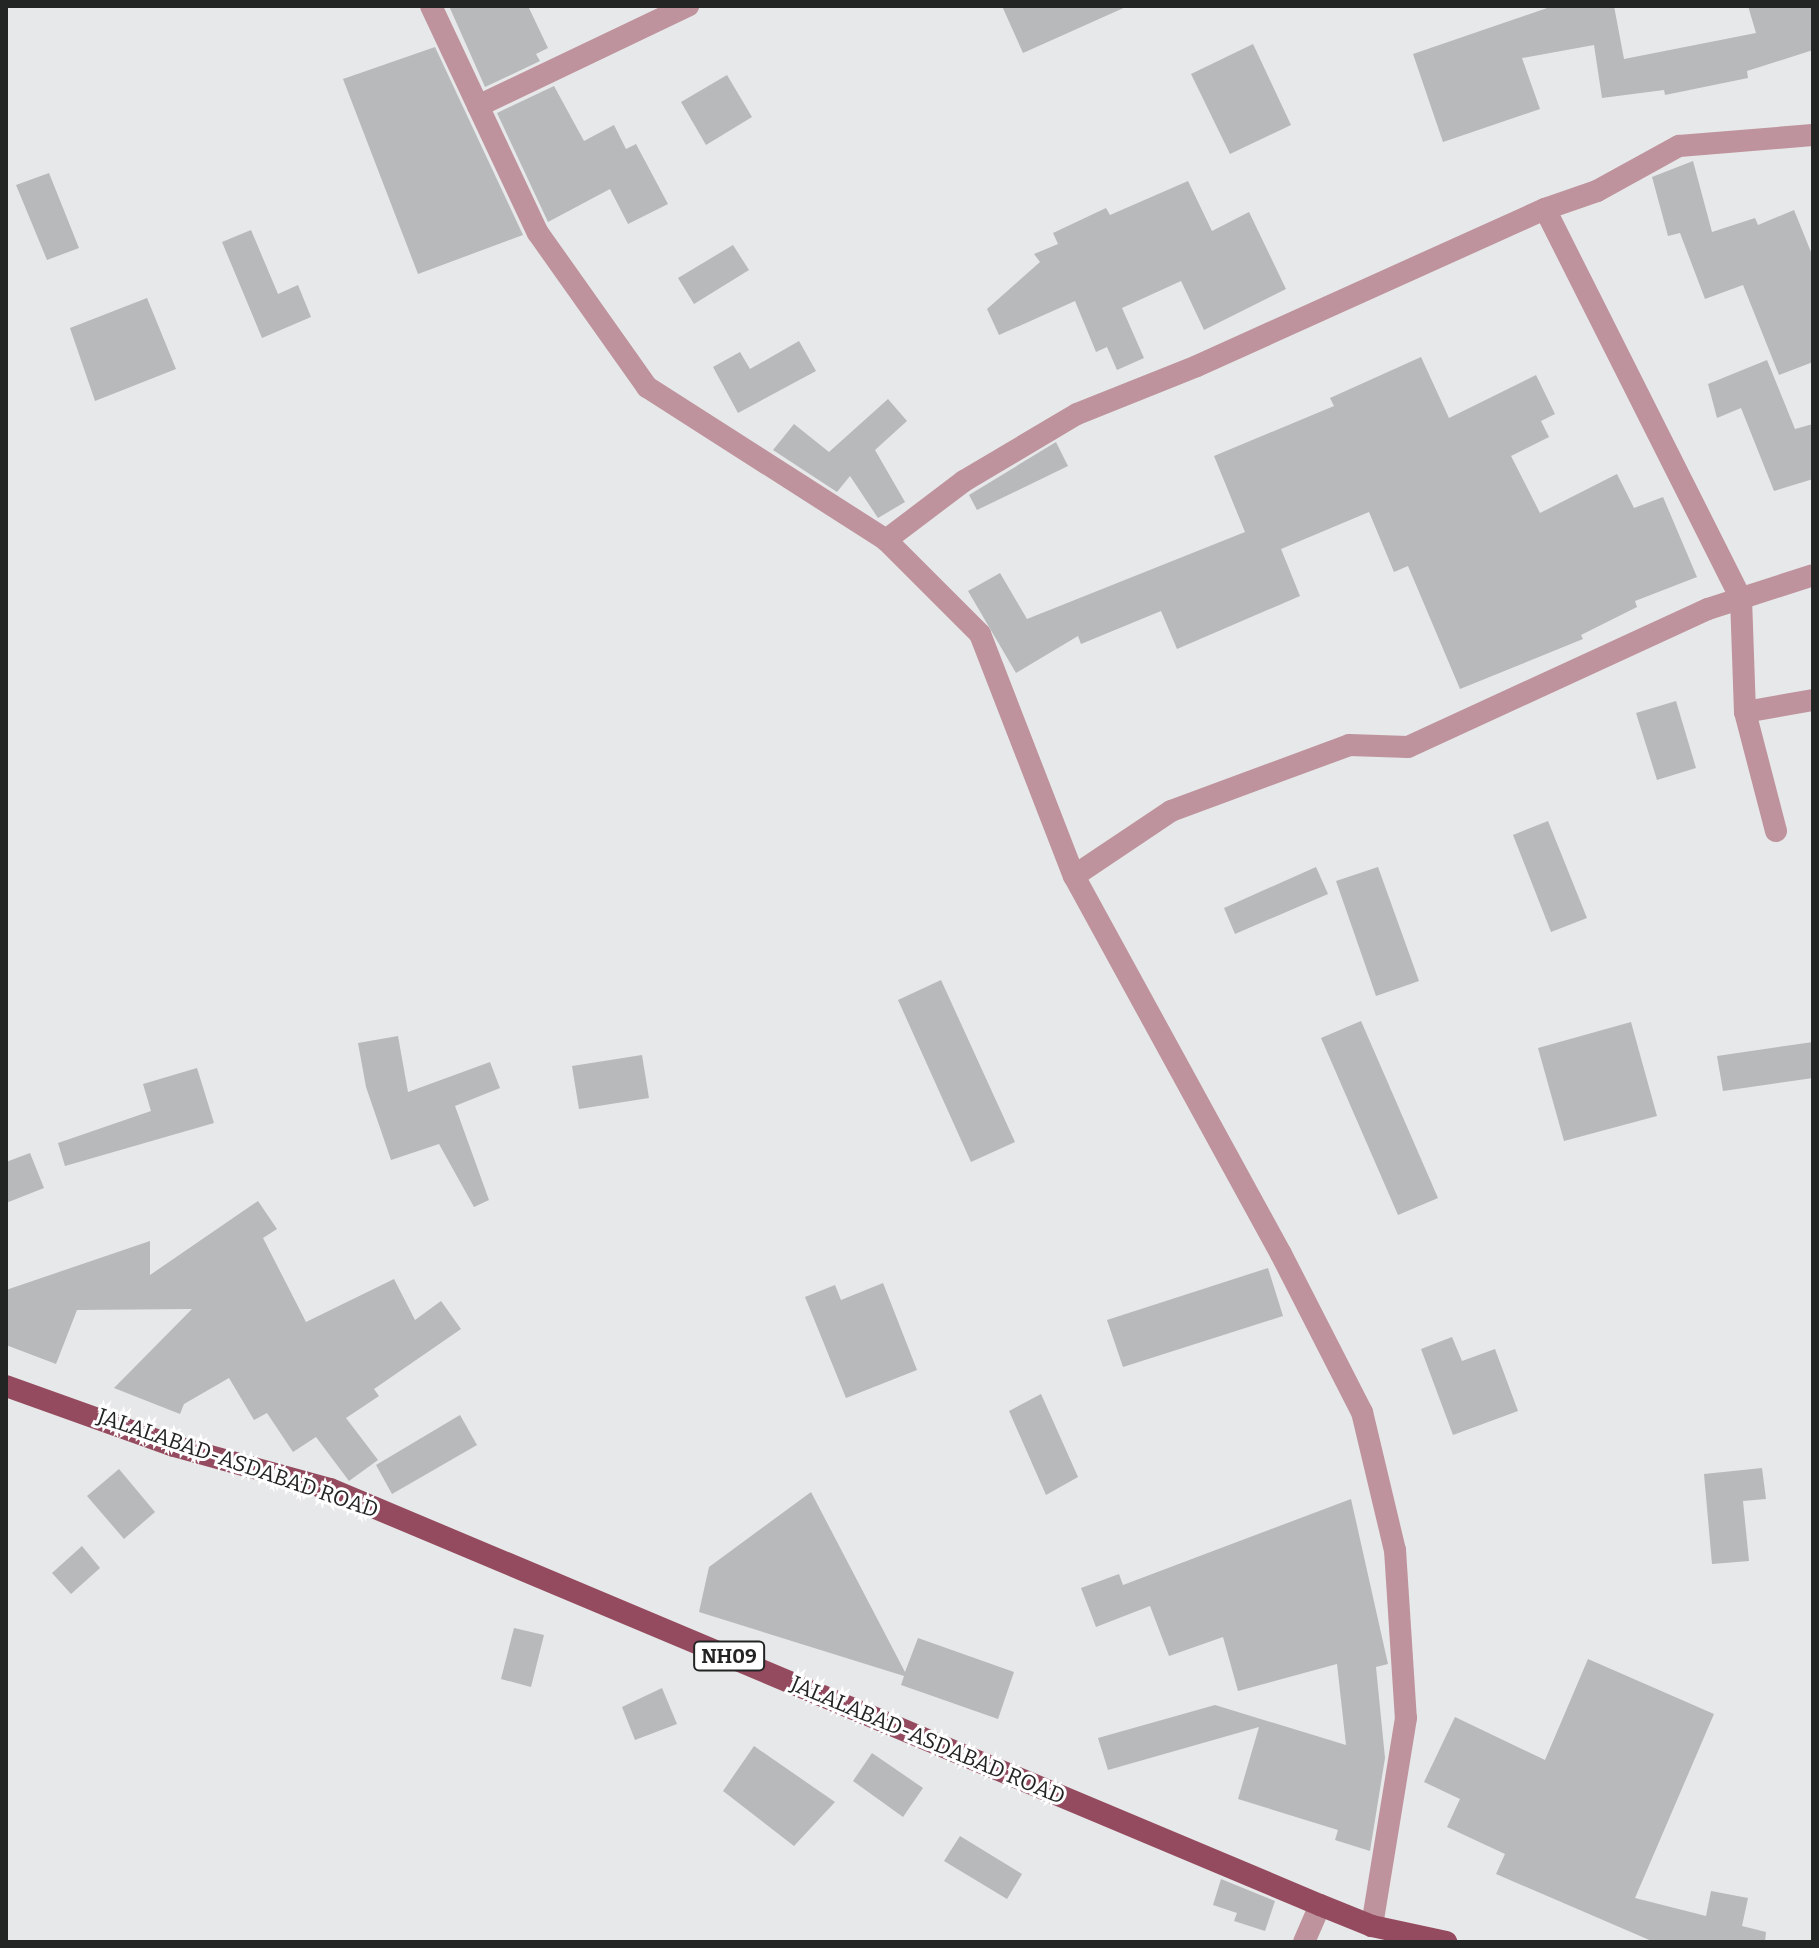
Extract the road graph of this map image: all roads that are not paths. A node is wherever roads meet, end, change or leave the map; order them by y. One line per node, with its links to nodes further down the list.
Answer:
1 (431, 6): 3 (street)
2 (688, 6): 3 (street)
3 (478, 106): 6 (street)
4 (1813, 135): 5 (street)
5 (1545, 209): 6 (street); 8 (street)
6 (886, 540): 12 (street)
7 (1813, 575): 8 (street)
8 (1741, 598): 10 (street); 12 (street)
9 (1813, 700): 10 (street)
10 (1745, 712): 11 (street)
11 (1776, 831)
12 (1074, 876): 15 (street)
13 (6, 1386): 14 (main road, JALALABAD-ASDABAD ROAD / NH09)
14 (1320, 1905): 15 (main road, JALALABAD-ASDABAD ROAD / NH09); 16 (street)
15 (1372, 1926): 17 (main road, JALALABAD-ASDABAD ROAD / NH09)
16 (1304, 1942)
17 (1446, 1942)

